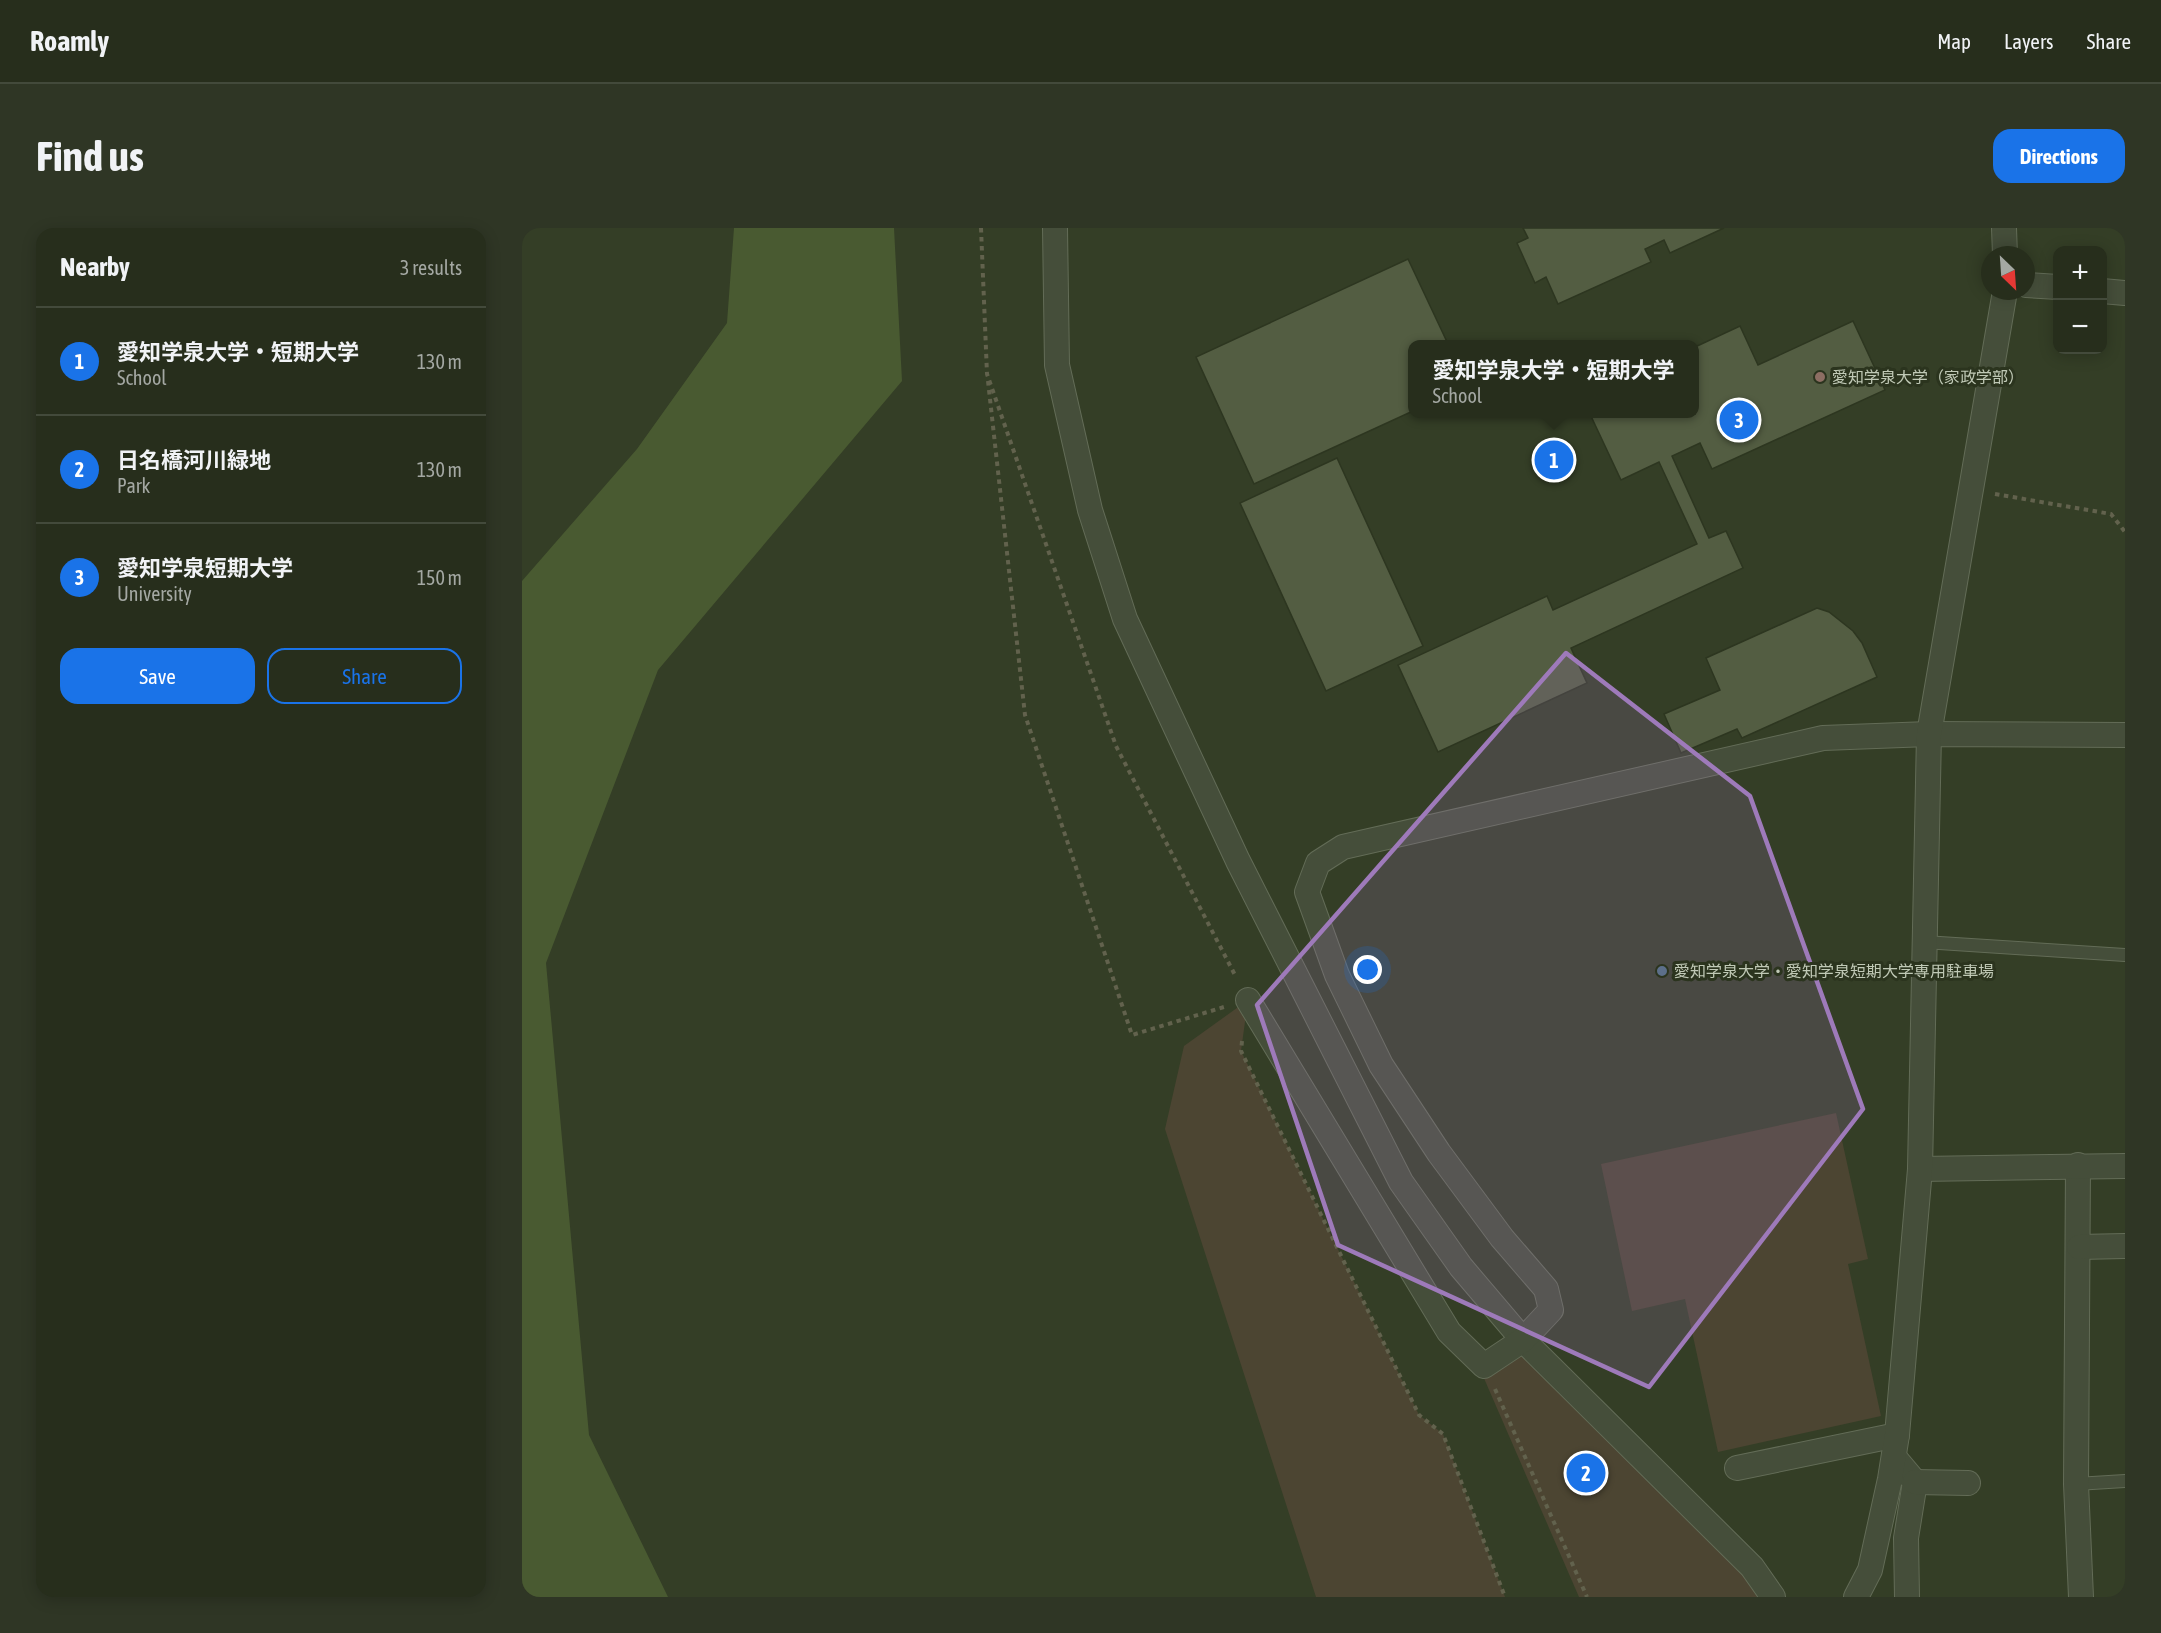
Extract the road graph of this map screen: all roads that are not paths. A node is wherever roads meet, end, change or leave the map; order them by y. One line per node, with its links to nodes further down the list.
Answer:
1 (1055, 228): 19 (street)
2 (2004, 228): 3 (street)
3 (2005, 246)
4 (2035, 286): 5 (street)
5 (2053, 287)
6 (2107, 292): 7 (street)
7 (2125, 294)
8 (2003, 300): 9 (street)
9 (1929, 734): 10 (street); 11 (street); 19 (street)
10 (2125, 735)
11 (1924, 942): 12 (lane); 16 (street)
12 (2125, 955)
13 (1248, 1000): 19 (street)
14 (2078, 1165): 15 (street); 16 (street); 18 (street)
15 (2125, 1166)
16 (1920, 1169): 20 (street)
17 (2125, 1246): 18 (street)
18 (2079, 1247): 25 (street)
19 (1524, 1340): 26 (street)
20 (1896, 1446): 21 (street); 23 (street); 27 (street)
21 (1737, 1468)
22 (2125, 1481): 25 (lane)
23 (1915, 1482): 24 (street); 28 (street)
24 (1968, 1483)
25 (2076, 1484): 29 (street)
26 (1773, 1597)
27 (1856, 1597)
28 (1907, 1597)
29 (2081, 1597)

